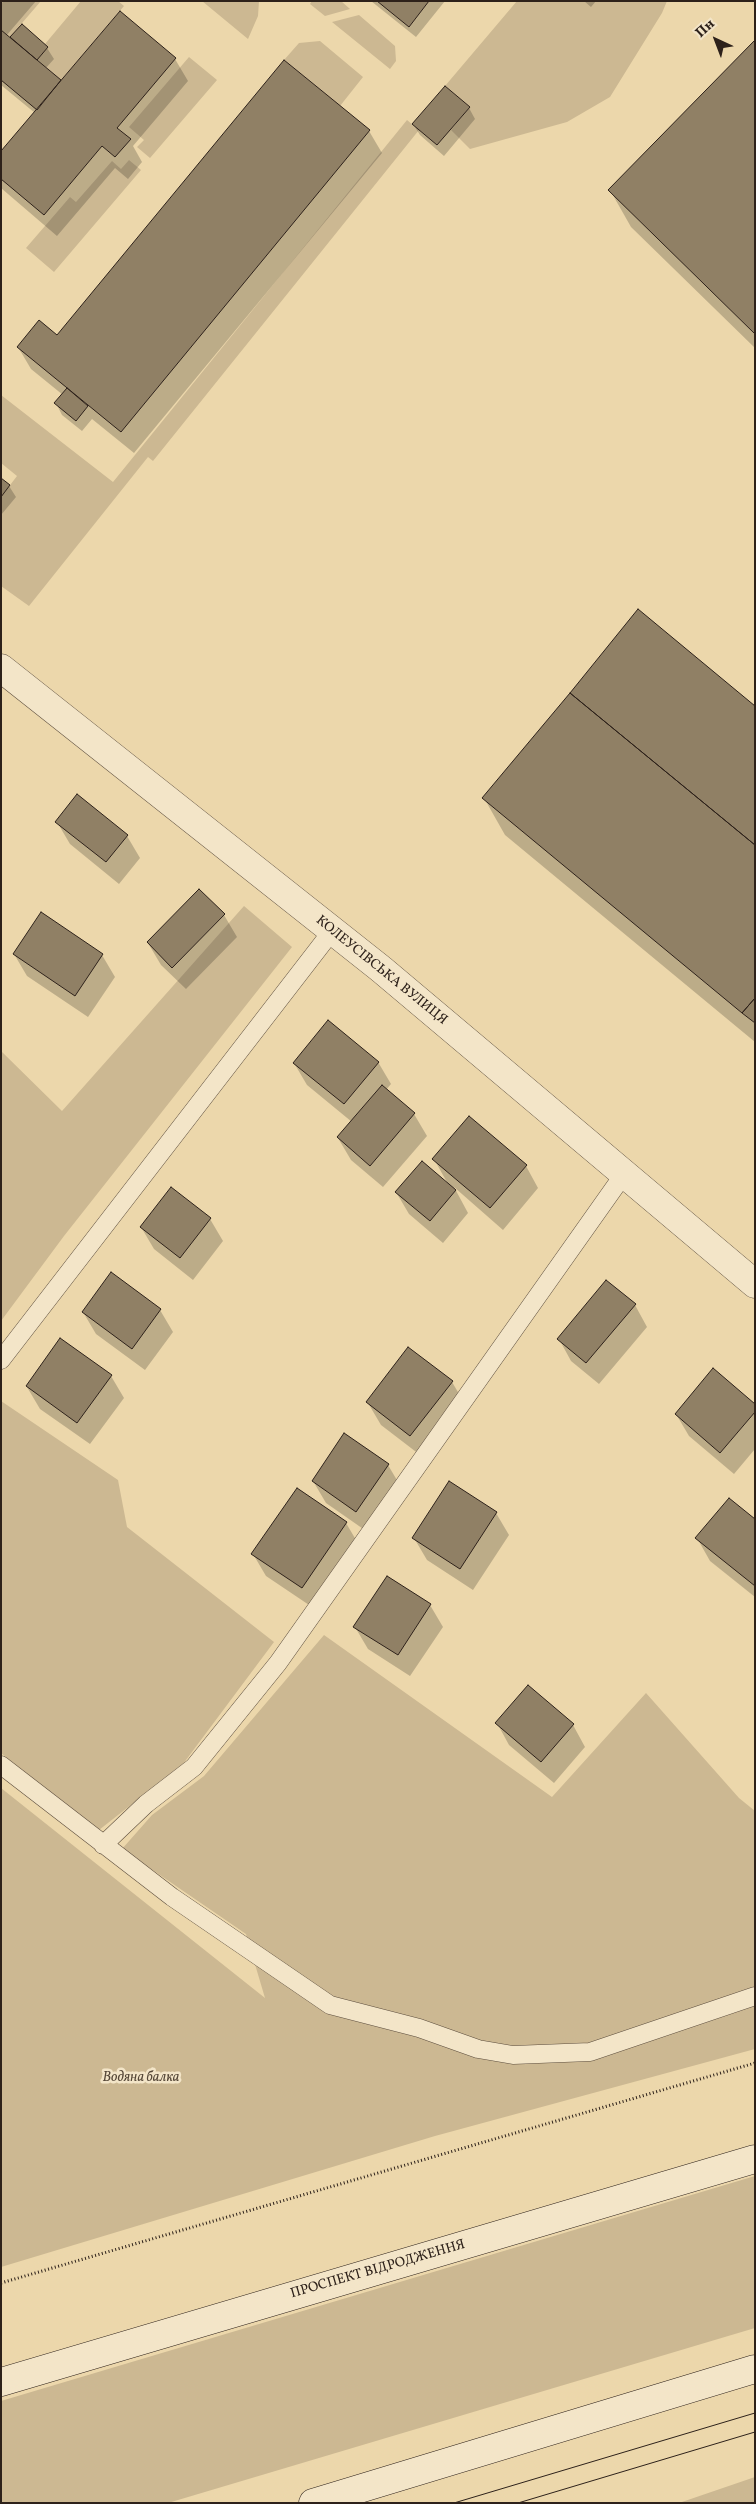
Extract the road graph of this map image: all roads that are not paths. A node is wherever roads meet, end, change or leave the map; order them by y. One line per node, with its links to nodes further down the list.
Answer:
1 (1, 668): 2 (main road, КОЛЕУСІВСЬКА ВУЛИЦЯ)
2 (332, 930): 3 (main road, КОЛЕУСІВСЬКА ВУЛИЦЯ); 5 (lane)
3 (624, 1174): 4 (main road, КОЛЕУСІВСЬКА ВУЛИЦЯ); 7 (lane)
4 (755, 1284)
5 (1, 1360)
6 (1, 1765): 7 (lane)
7 (103, 1845): 8 (lane)
8 (755, 1996)
9 (755, 2159): 11 (main road, ПРОСПЕКТ ВІДРОДЖЕННЯ)
10 (755, 2369): 12 (main road)
11 (1, 2382)
12 (313, 2503)

